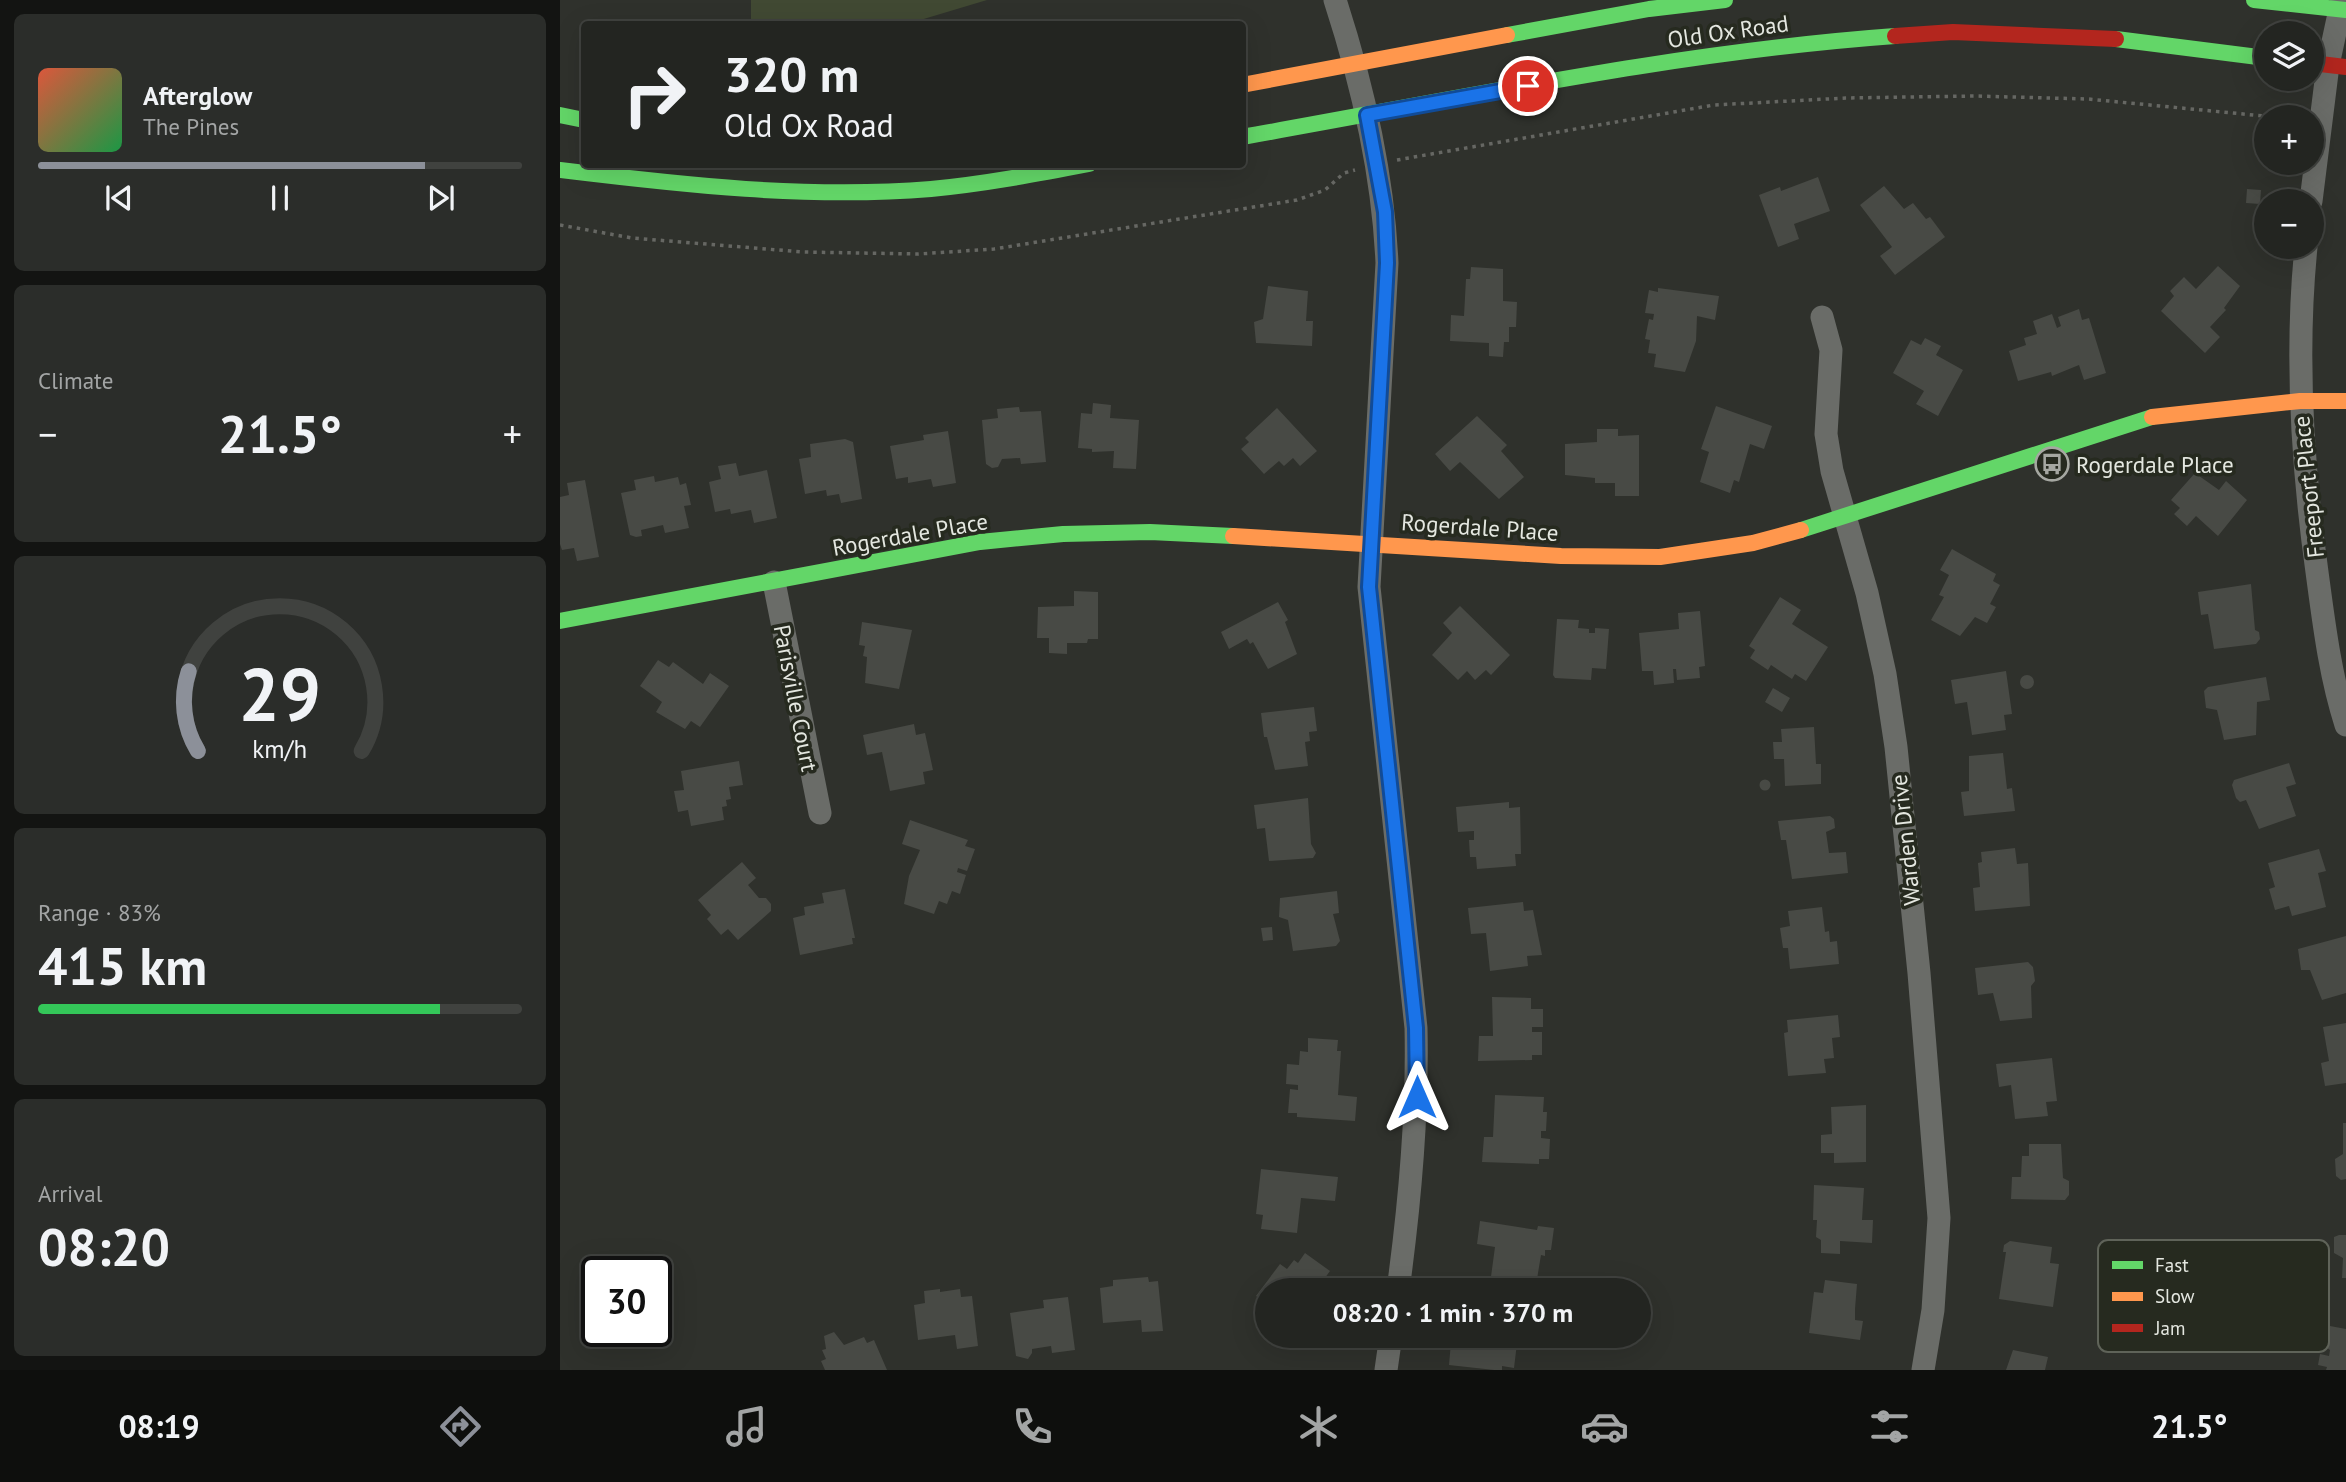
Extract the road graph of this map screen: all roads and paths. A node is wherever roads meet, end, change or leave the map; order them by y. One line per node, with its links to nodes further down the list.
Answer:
1 (1335, 0): 6 (street)
2 (1725, 0): 6 (main road, Old Ox Road)
3 (2254, 0): 4 (main road)
4 (2343, 6): 7 (street)
5 (2254, 56): 10 (main road, Old Ox Road)
6 (1356, 65): 8 (main road, Old Ox Road); 10 (street)
7 (2329, 65): 17 (street)
8 (1246, 84)
9 (560, 115): 12 (main road)
10 (1367, 115): 13 (main road, Old Ox Road); 14 (street)
11 (2254, 115): 14 (path)
12 (581, 119)
13 (1246, 136)
14 (1376, 163): 18 (path); 24 (street)
15 (1067, 168): 16 (main road)
16 (560, 170)
17 (2313, 189)
18 (560, 226)
19 (2305, 259): 21 (street, Freeport Place)
20 (1822, 317): 23 (street, Warden Drive)
21 (2300, 401): 22 (main road, Rogerdale Place); 23 (main road, Rogerdale Place); 27 (street, Freeport Place)
22 (2346, 401)
23 (1846, 518): 24 (main road, Rogerdale Place); 32 (street, Warden Drive)
24 (1370, 542): 25 (main road, Rogerdale Place); 29 (street)
25 (774, 582): 26 (main road, Rogerdale Place); 28 (street, Parisville Court)
26 (560, 621)
27 (2346, 725)
28 (820, 813)
29 (1400, 1278)
30 (1389, 1348): 31 (street)
31 (1386, 1370)
32 (1923, 1370)

